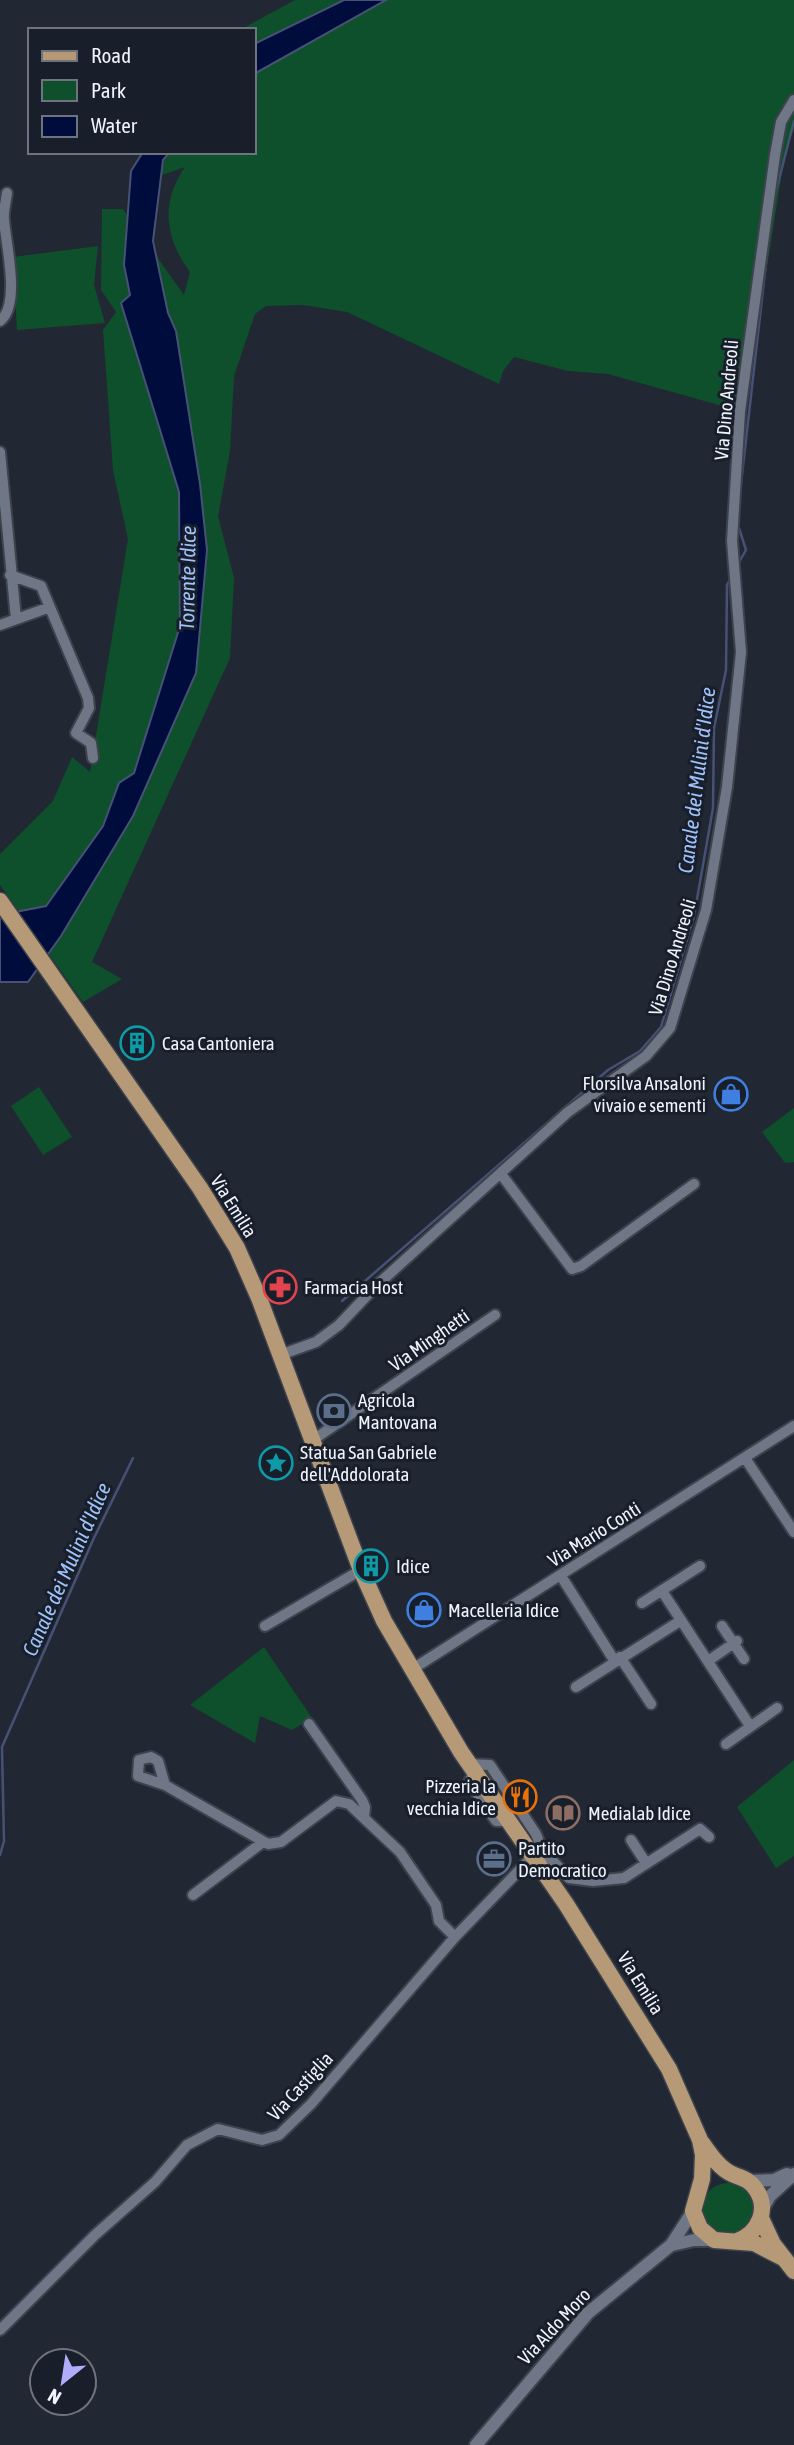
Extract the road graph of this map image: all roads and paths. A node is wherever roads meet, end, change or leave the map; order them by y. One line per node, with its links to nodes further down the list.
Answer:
1 (794, 100): 11 (street, Via Dino Andreoli)
2 (7, 193): 3 (street)
3 (0, 321)
4 (0, 452): 5 (street)
5 (10, 575): 6 (street); 7 (street)
6 (50, 607): 7 (street); 9 (street)
7 (16, 619): 8 (street)
8 (0, 625)
9 (93, 758)
10 (0, 901): 14 (main road, Via Emilia)
11 (501, 1174): 12 (street); 14 (street, Via Dino Andreoli)
12 (694, 1184)
13 (495, 1315): 16 (street, Via Minghetti)
14 (280, 1355): 16 (main road, Via Emilia)
15 (794, 1426): 17 (street, Via Mario Conti)
16 (313, 1440): 20 (main road, Via Emilia)
17 (745, 1458): 18 (street); 21 (street, Via Mario Conti)
18 (794, 1532)
19 (700, 1566): 22 (street)
20 (361, 1570): 25 (street); 31 (main road, Via Emilia)
21 (561, 1576): 28 (street); 31 (street, Via Mario Conti)
22 (662, 1591): 23 (street); 24 (street)
23 (642, 1603)
24 (680, 1620): 28 (street); 30 (street)
25 (265, 1626)
26 (722, 1626): 27 (street)
27 (736, 1642): 29 (street); 30 (street)
28 (617, 1659): 32 (street); 33 (street)
29 (744, 1659)
30 (708, 1661): 36 (street)
31 (411, 1670): 38 (main road, Via Emilia)
32 (576, 1686)
33 (651, 1704)
34 (777, 1708): 36 (street)
35 (309, 1724): 40 (street)
36 (750, 1726): 37 (street)
37 (726, 1744)
38 (471, 1768): 44 (main road, Via Emilia); 44 (street, Via Emilia)
39 (165, 1785): 43 (street)
40 (364, 1818): 43 (street); 49 (street)
41 (709, 1837): 45 (street)
42 (631, 1840): 45 (street)
43 (263, 1842): 47 (street)
44 (538, 1855): 46 (street, Via Emilia); 48 (main road, Via Emilia); 49 (street, Via Castiglia)
45 (646, 1863): 46 (street)
46 (576, 1879): 48 (street)
47 (193, 1895)
48 (566, 1904): 50 (main road, Via Emilia)
49 (455, 1937): 61 (street, Via Castiglia)
50 (700, 2140): 52 (main road, Via Emilia); 54 (main road, Via Emilia)
51 (794, 2173): 53 (street); 56 (street)
52 (732, 2174): 53 (main road, Via Emilia); 54 (main road)
53 (749, 2181): 56 (main road)
54 (699, 2189): 55 (main road, Via Emilia)
55 (693, 2211): 57 (main road); 59 (street, Via Aldo Moro)
56 (762, 2214): 58 (main road); 60 (main road)
57 (714, 2240): 58 (main road); 59 (street)
58 (731, 2243): 60 (main road)
59 (671, 2245): 62 (street, Via Aldo Moro)
60 (789, 2265)
61 (0, 2330)
62 (476, 2445)

